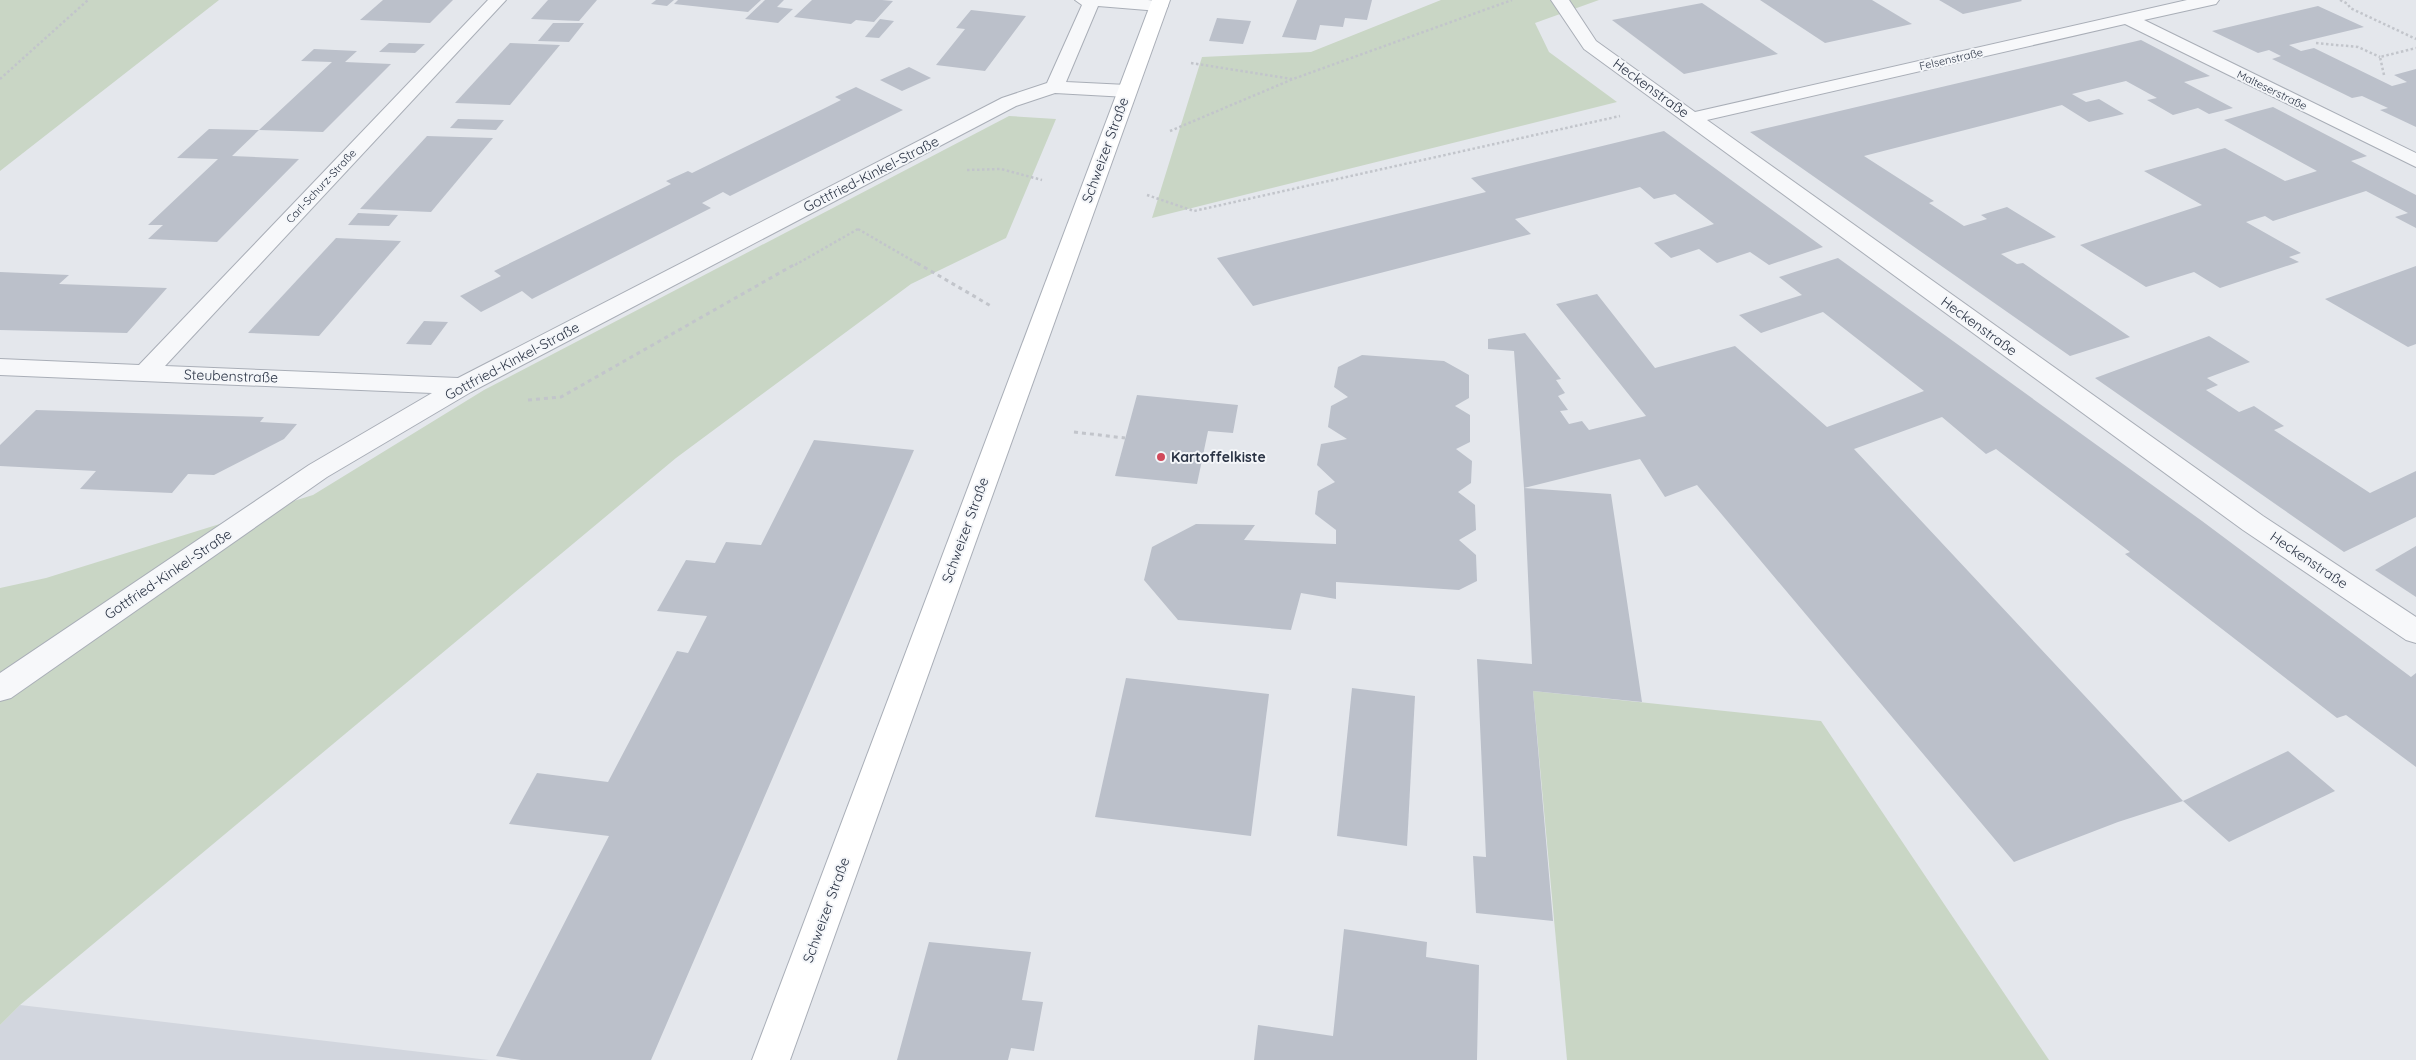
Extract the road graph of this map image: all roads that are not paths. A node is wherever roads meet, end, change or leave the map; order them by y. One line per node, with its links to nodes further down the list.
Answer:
1 (497, 0): 12 (street, Carl-Schurz-Straße)
2 (1088, 0): 5 (street); 7 (street)
3 (1560, 0): 9 (street, Heckenstraße)
4 (2210, 0): 6 (street, Felsenstraße)
5 (1160, 3): 8 (main road, Schweizer Straße)
6 (2128, 19): 9 (street, Felsenstraße); 10 (street, Malteserstraße)
7 (1055, 87): 8 (street, Gottfried-Kinkel-Straße); 13 (street, Gottfried-Kinkel-Straße)
8 (1127, 91): 16 (main road, Schweizer Straße)
9 (1692, 118): 14 (street, Heckenstraße)
10 (2416, 161)
11 (0, 367): 12 (street, Steubenstraße)
12 (145, 373): 13 (street, Steubenstraße)
13 (462, 386): 15 (street, Gottfried-Kinkel-Straße)
14 (2416, 632)
15 (0, 689)
16 (771, 1060)

